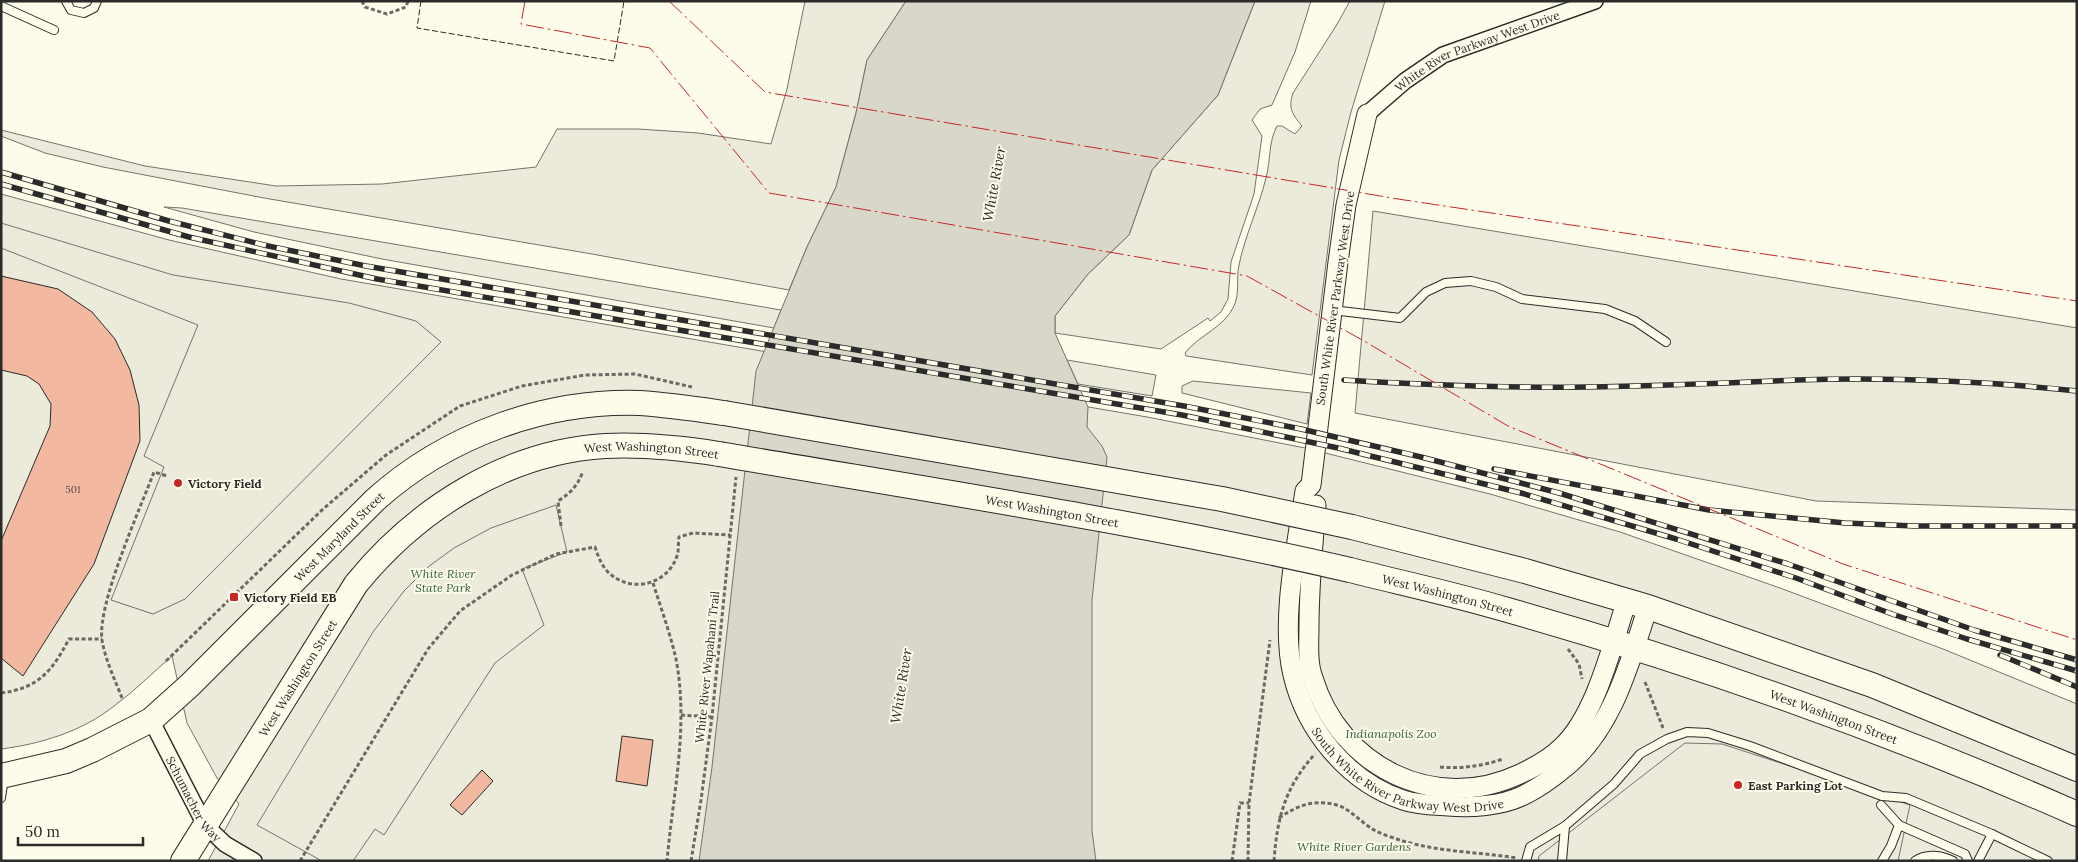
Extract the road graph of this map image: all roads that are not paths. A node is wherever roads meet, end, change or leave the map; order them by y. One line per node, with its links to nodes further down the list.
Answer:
1 (66, 1): 2 (lane)
2 (97, 1)
3 (1596, 1): 6 (street, White River Parkway West Drive)
4 (1, 6): 5 (lane)
5 (54, 30)
6 (1367, 114): 7 (street, South White River Parkway West Drive)
7 (1332, 310): 8 (lane); 9 (street, South White River Parkway West Drive)
8 (1666, 342)
9 (1311, 485): 11 (street, South White River Parkway West Drive); 11 (street, South White River Parkway West Drive)
10 (1638, 604): 11 (street, South White River Parkway West Drive); 12 (main road, West Maryland Street, bridge); 13 (main road)
11 (1624, 645): 16 (main road, West Washington Street); 17 (main road, West Washington Street, bridge)
12 (151, 720): 14 (main road, West Maryland Street); 17 (street, Schumacher Way)
13 (2077, 769)
14 (2, 784)
15 (1882, 805): 18 (lane)
16 (2077, 814)
17 (205, 825): 21 (main road, West Washington Street); 22 (street, Schumacher Way)
18 (1900, 825): 25 (lane); 28 (lane)
19 (1565, 826): 20 (lane); 23 (lane); 24 (lane)
20 (1992, 834): 29 (lane); 30 (lane)
21 (183, 861)
22 (254, 861)
23 (1526, 861)
24 (1562, 861)
25 (1882, 861)
26 (1915, 861): 27 (lane)
27 (1953, 861)
28 (1968, 861)
29 (1978, 861)
30 (2048, 861)

